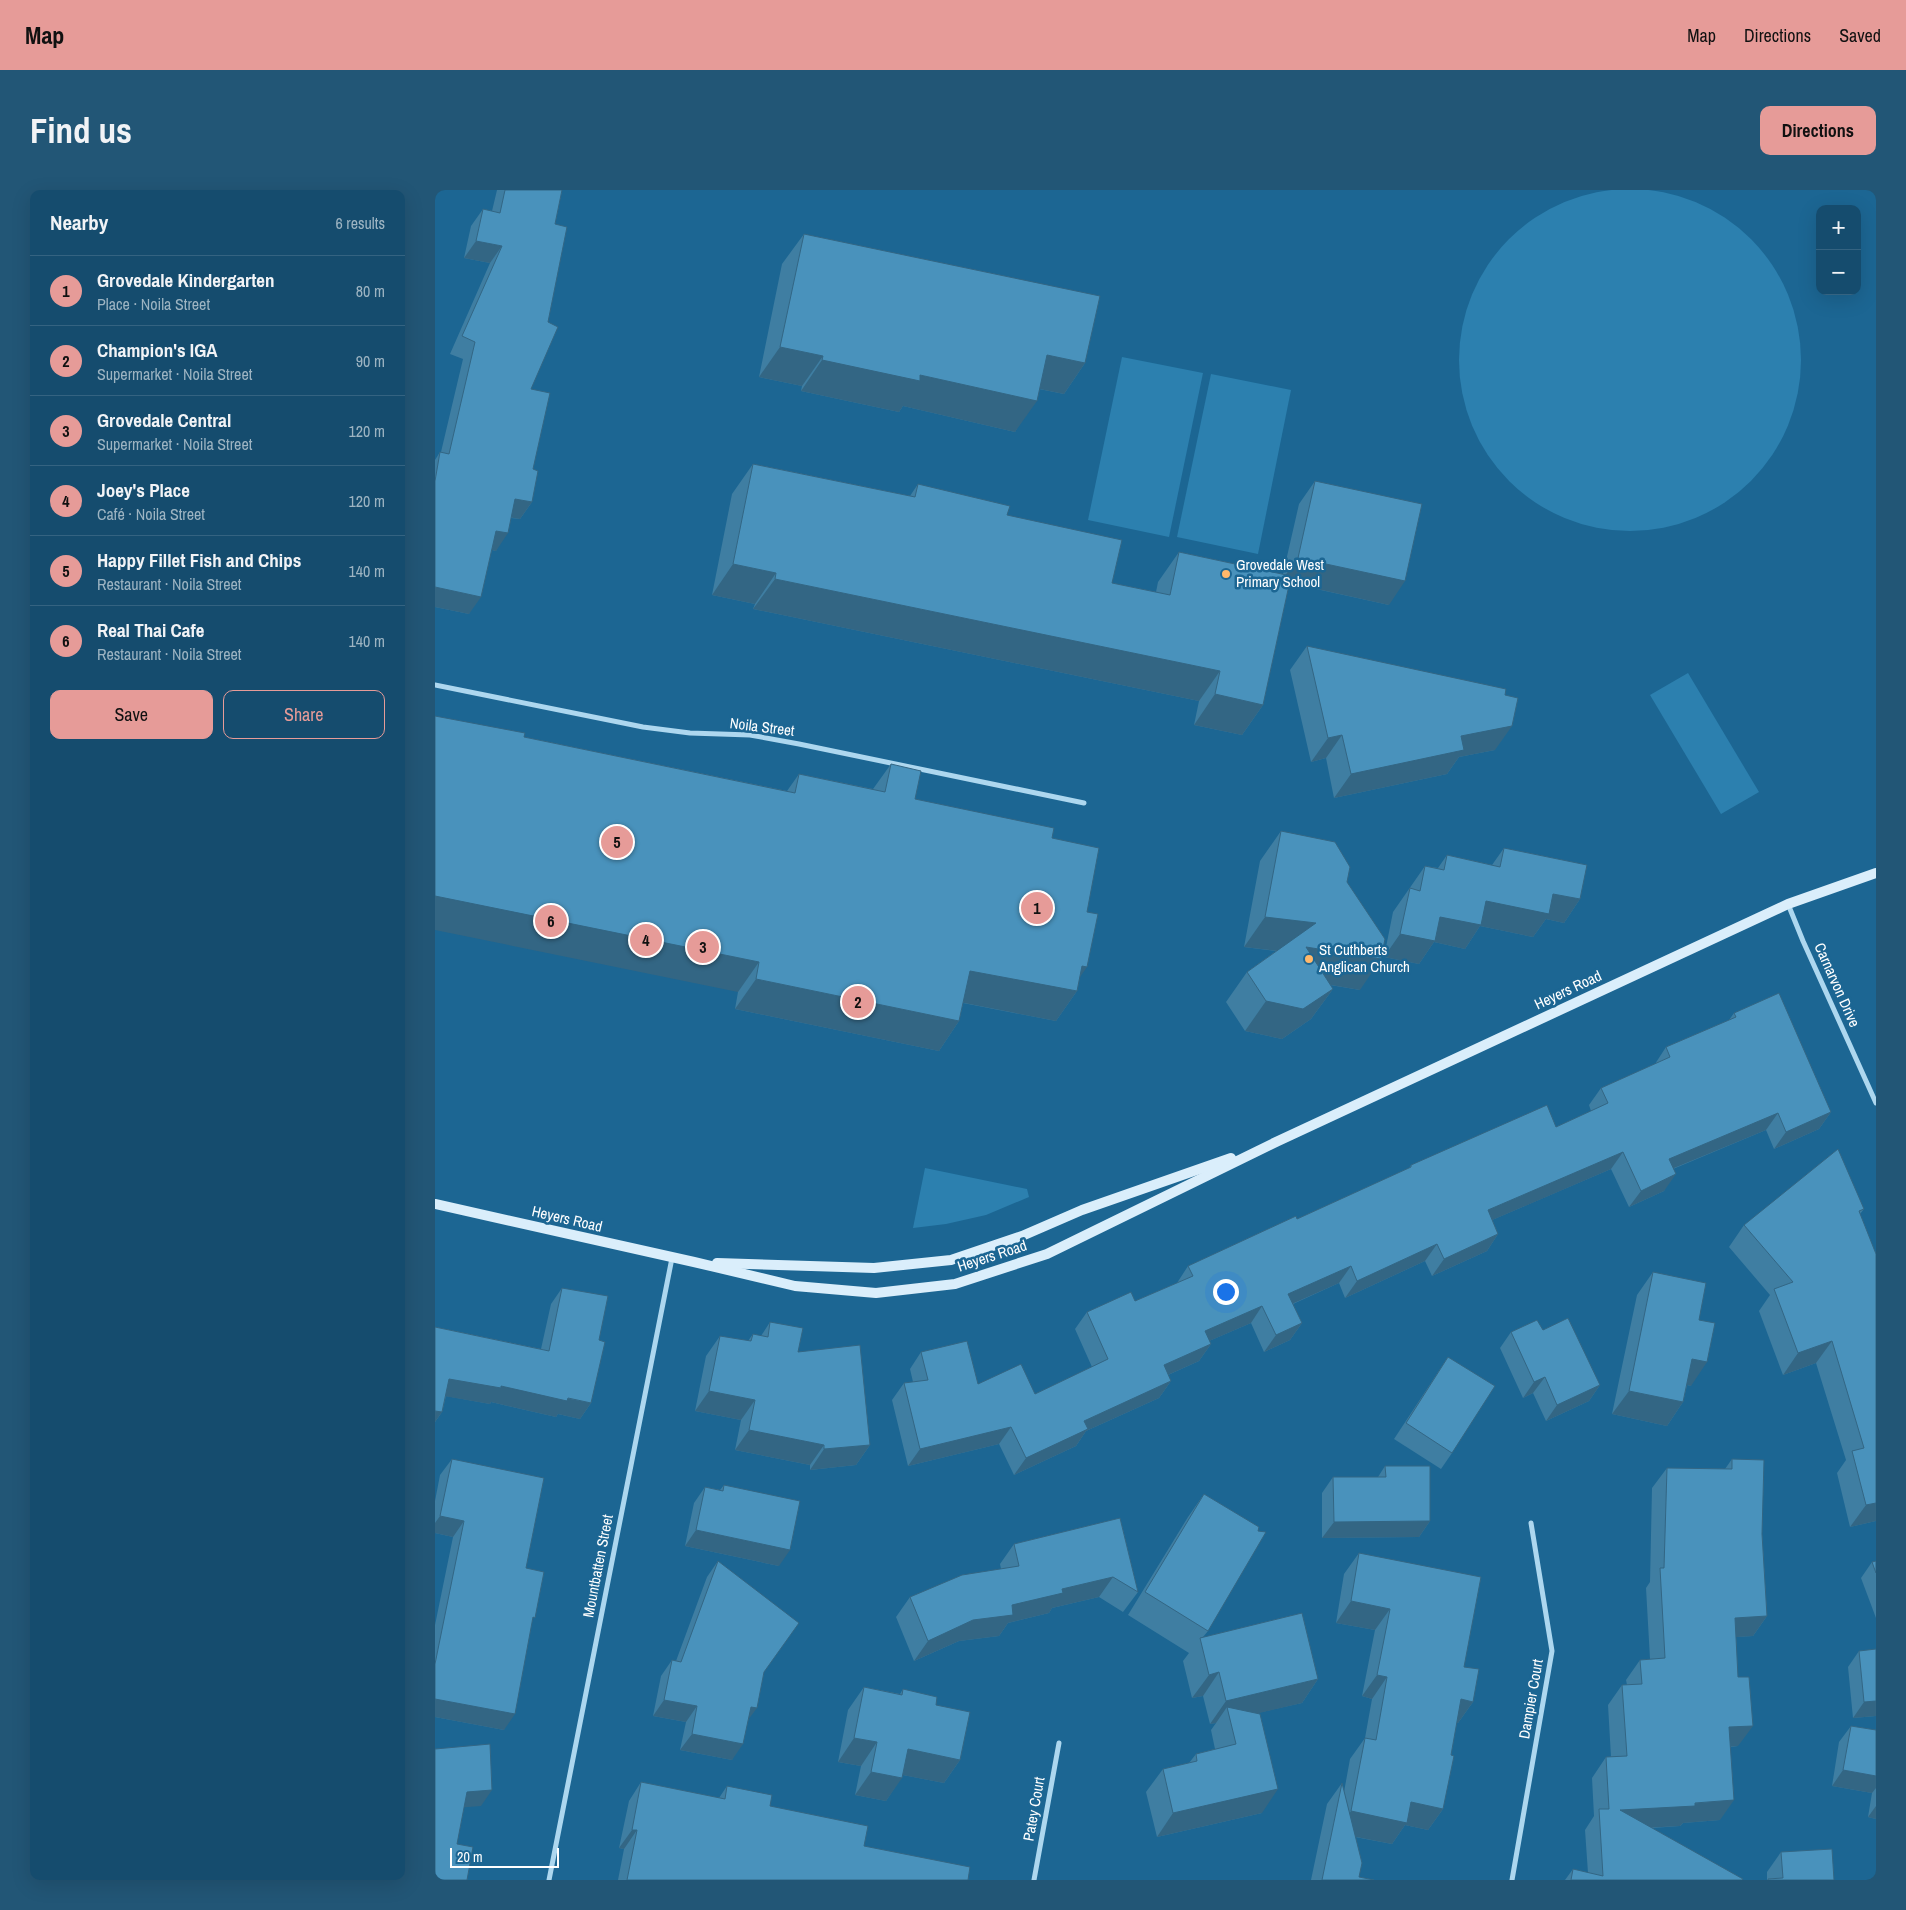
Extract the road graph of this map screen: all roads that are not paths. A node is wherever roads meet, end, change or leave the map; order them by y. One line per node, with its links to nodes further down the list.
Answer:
1 (435, 685): 2 (street, Noila Street)
2 (1084, 803)
3 (1876, 872): 4 (street, Heyers Road)
4 (1788, 904): 5 (street, Carnarvon Drive); 6 (street, Heyers Road)
5 (1876, 1103)
6 (1276, 1142): 9 (street, Heyers Road); 9 (street, Heyers Road)
7 (435, 1204): 8 (street, Heyers Road)
8 (672, 1257): 9 (street, Heyers Road); 12 (street, Mountbatten Street)
9 (694, 1262)
10 (1531, 1523): 14 (street, Dampier Court)
11 (1059, 1743): 13 (street, Patey Court)
12 (549, 1880)
13 (1034, 1880)
14 (1512, 1880)

